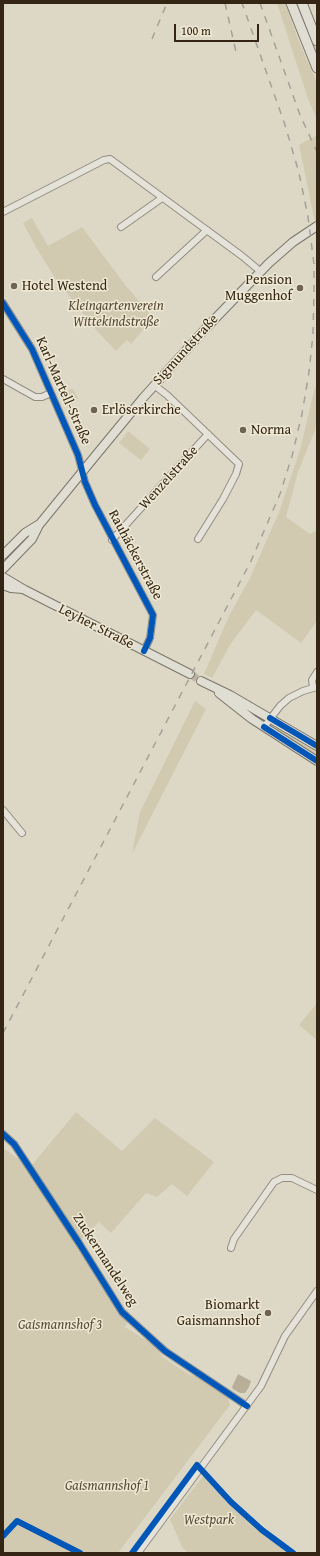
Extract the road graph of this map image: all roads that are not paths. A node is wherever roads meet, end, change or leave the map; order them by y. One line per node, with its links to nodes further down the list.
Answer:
1 (291, 3): 4 (highway)
2 (302, 3): 3 (highway)
3 (317, 41)
4 (317, 68)
5 (162, 198): 6 (street); 8 (street); 9 (street)
6 (3, 212)
7 (317, 226): 10 (main road, Sigmundstraße)
8 (121, 227)
9 (207, 230): 10 (street); 11 (street)
10 (260, 271): 14 (main road, Sigmundstraße)
11 (156, 277)
12 (3, 303): 15 (street, Karl-Martell-Straße)
13 (3, 379): 15 (street)
14 (154, 385): 16 (street); 17 (main road, Sigmundstraße)
15 (51, 393): 17 (street, Karl-Martell-Straße)
16 (208, 434): 19 (street); 20 (street, Wenzelstraße)
17 (83, 471): 18 (main road, Sigmundstraße); 20 (street, Rauhäckerstraße)
18 (39, 525): 21 (main road, Sigmundstraße); 22 (main road, Sigmundstraße)
19 (198, 539)
20 (112, 540): 26 (street, Rauhäckerstraße)
21 (3, 555)
22 (3, 569)
23 (3, 576): 25 (main road, Leyher Straße)
24 (3, 585): 25 (main road, Leyher Straße)
25 (23, 589): 26 (main road, Leyher Straße)
26 (144, 652): 28 (main road, Leyher Straße)
27 (317, 672): 31 (street)
28 (190, 674)
29 (201, 681): 30 (main road)
30 (209, 685): 32 (main road); 33 (main road)
31 (315, 688): 32 (street)
32 (270, 718): 33 (street); 34 (main road)
33 (264, 727): 35 (main road)
34 (317, 746)
35 (317, 761)
36 (3, 810): 37 (street)
37 (22, 833)
38 (3, 1134): 42 (street, Zuckermandelweg)
39 (317, 1190): 40 (street)
40 (231, 1248)
41 (317, 1292): 42 (street)
42 (246, 1406): 43 (street)
43 (138, 1553)

